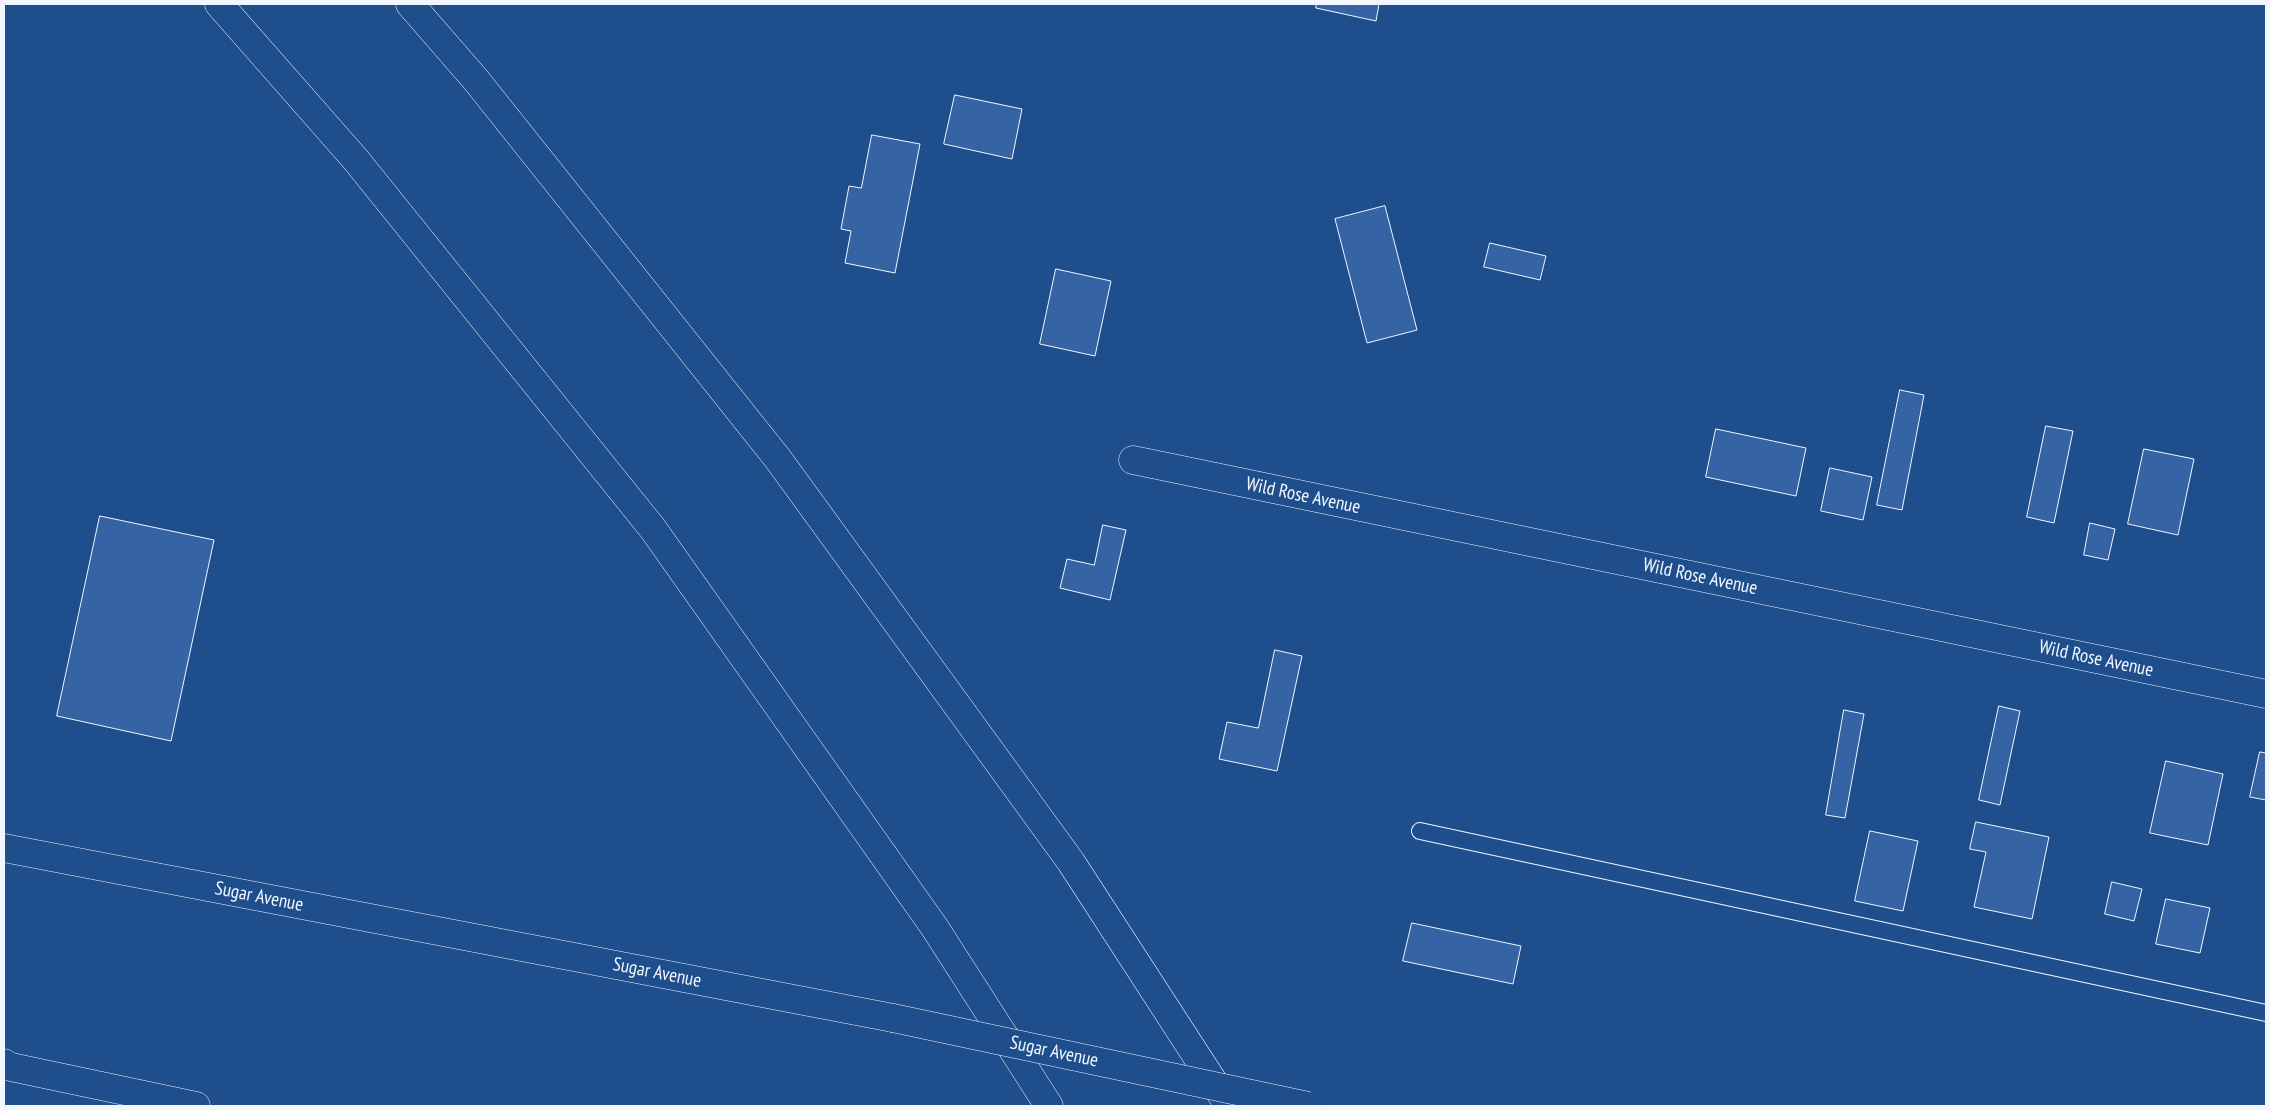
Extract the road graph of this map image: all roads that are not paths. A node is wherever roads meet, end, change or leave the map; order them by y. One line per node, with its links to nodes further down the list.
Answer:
1 (218, 4): 11 (main road)
2 (410, 4): 12 (main road)
3 (1133, 460): 4 (main road, Wild Rose Avenue)
4 (2266, 694)
5 (1420, 830): 7 (lane)
6 (4, 848): 13 (main road, Sugar Avenue, bridge)
7 (2266, 1012)
8 (4, 1063): 9 (main road)
9 (138, 1100): 10 (main road)
10 (196, 1106)
11 (1049, 1106)
12 (1229, 1106)
13 (1308, 1106)

